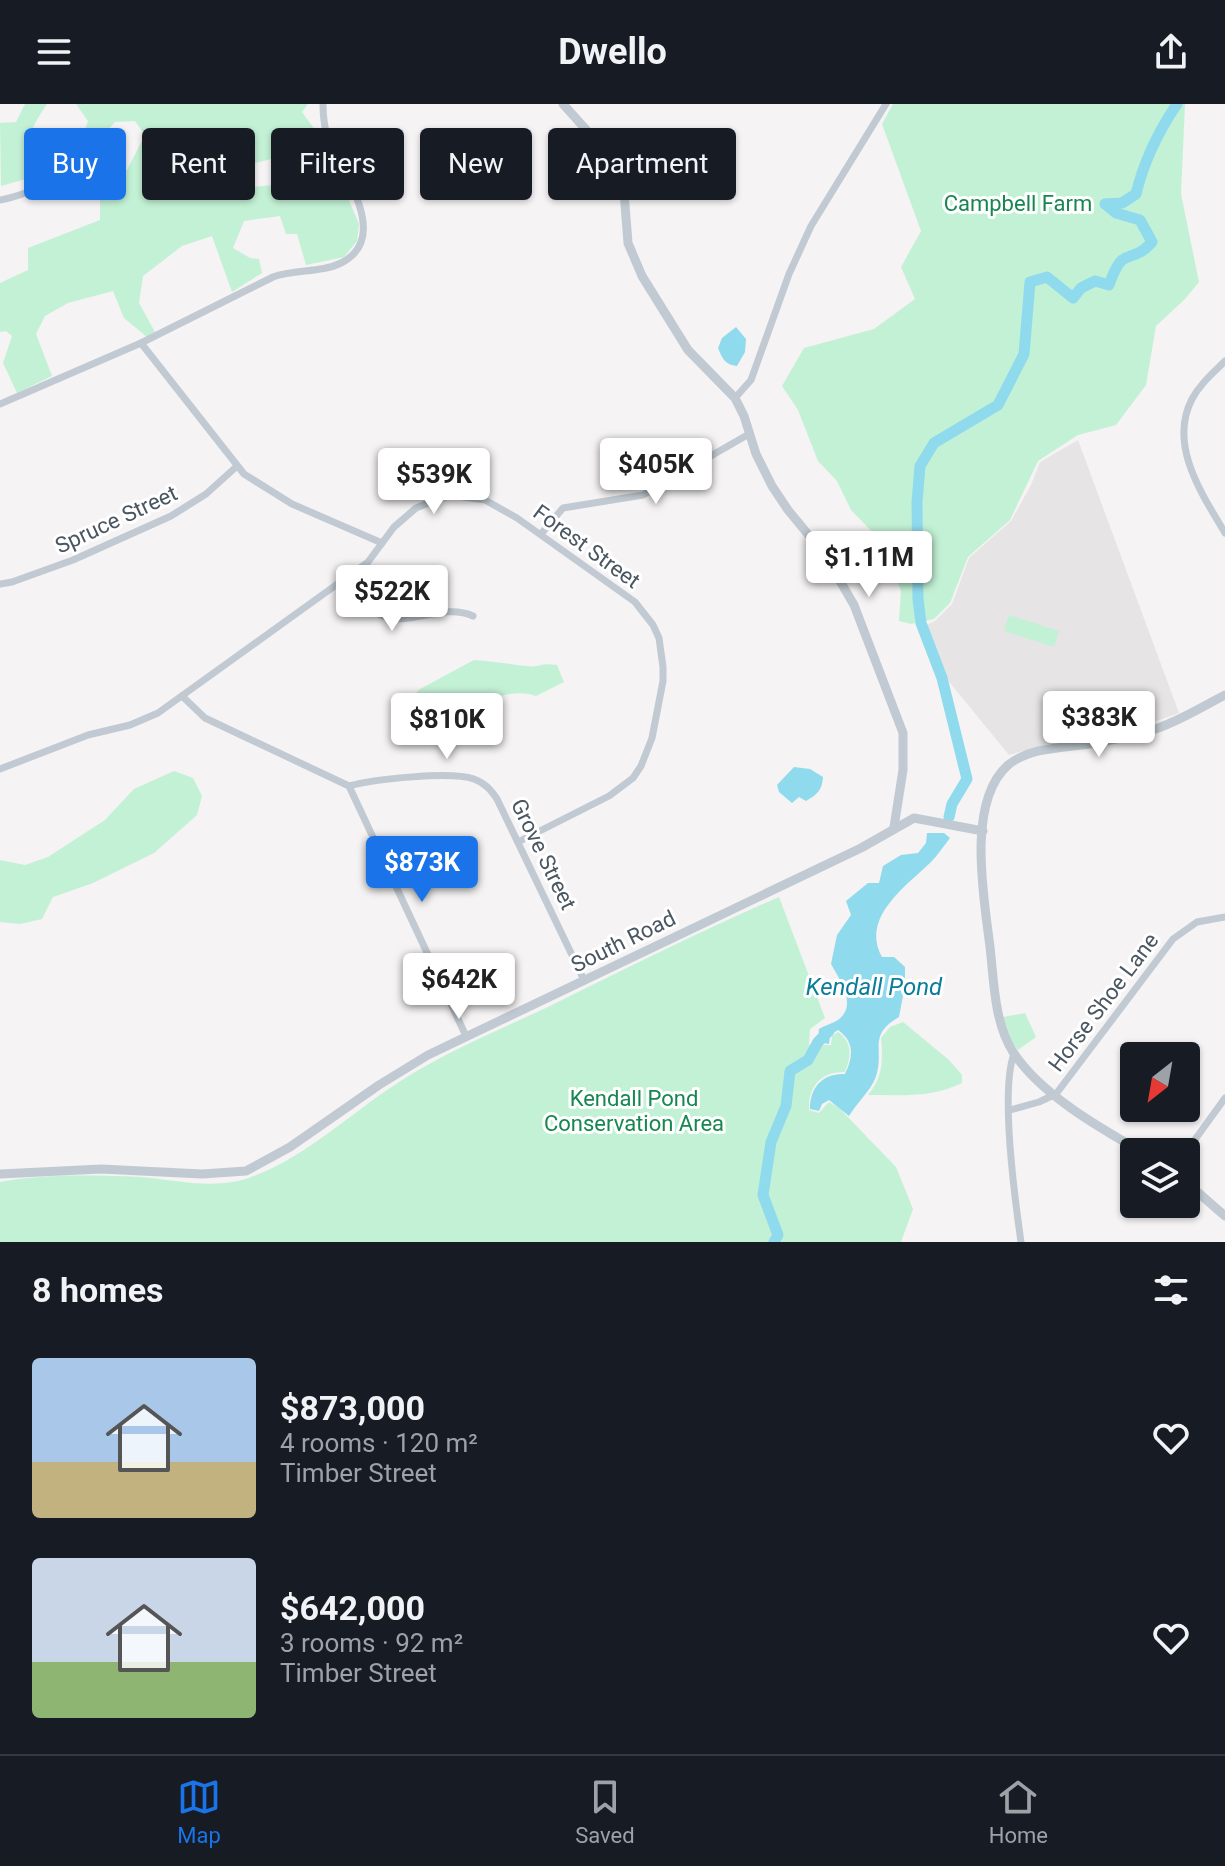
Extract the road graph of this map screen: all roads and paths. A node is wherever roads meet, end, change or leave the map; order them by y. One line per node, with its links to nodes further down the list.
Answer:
1 (323, 104): 6 (street)
2 (563, 104): 8 (street)
3 (886, 104): 8 (street)
4 (24, 194): 5 (street)
5 (0, 200)
6 (141, 343): 9 (street); 11 (street)
7 (1225, 361): 12 (street)
8 (735, 398): 10 (street)
9 (0, 404)
10 (749, 434): 13 (street); 22 (street)
11 (236, 467): 14 (street); 16 (street, Spruce Street)
12 (1225, 533)
13 (541, 534): 14 (street, Forest Street); 26 (street, Forest Street)
14 (382, 543): 15 (street, Forest Street)
15 (348, 578): 17 (street); 19 (street, Forest Street)
16 (0, 584)
17 (473, 616)
18 (1225, 695): 25 (street)
19 (182, 696): 20 (street, Forest Street); 21 (street)
20 (0, 769)
21 (349, 786): 26 (street, Grove Street); 29 (street)
22 (900, 799): 23 (street); 24 (street)
23 (914, 818): 24 (street, South Road); 25 (street)
24 (894, 827): 28 (street, South Road)
25 (983, 831): 30 (street)
26 (518, 842): 28 (street, Grove Street)
27 (1225, 917): 31 (street, Horse Shoe Lane)
28 (584, 980): 29 (street, South Road)
29 (466, 1036): 36 (street, South Road)
30 (1014, 1054): 31 (street); 33 (street)
31 (1056, 1094): 33 (street); 35 (street)
32 (1225, 1098): 34 (street)
33 (1010, 1110): 39 (street)
34 (1196, 1138)
35 (1120, 1139)
36 (0, 1174)
37 (1200, 1194): 38 (street)
38 (1225, 1216)
39 (1021, 1242)

